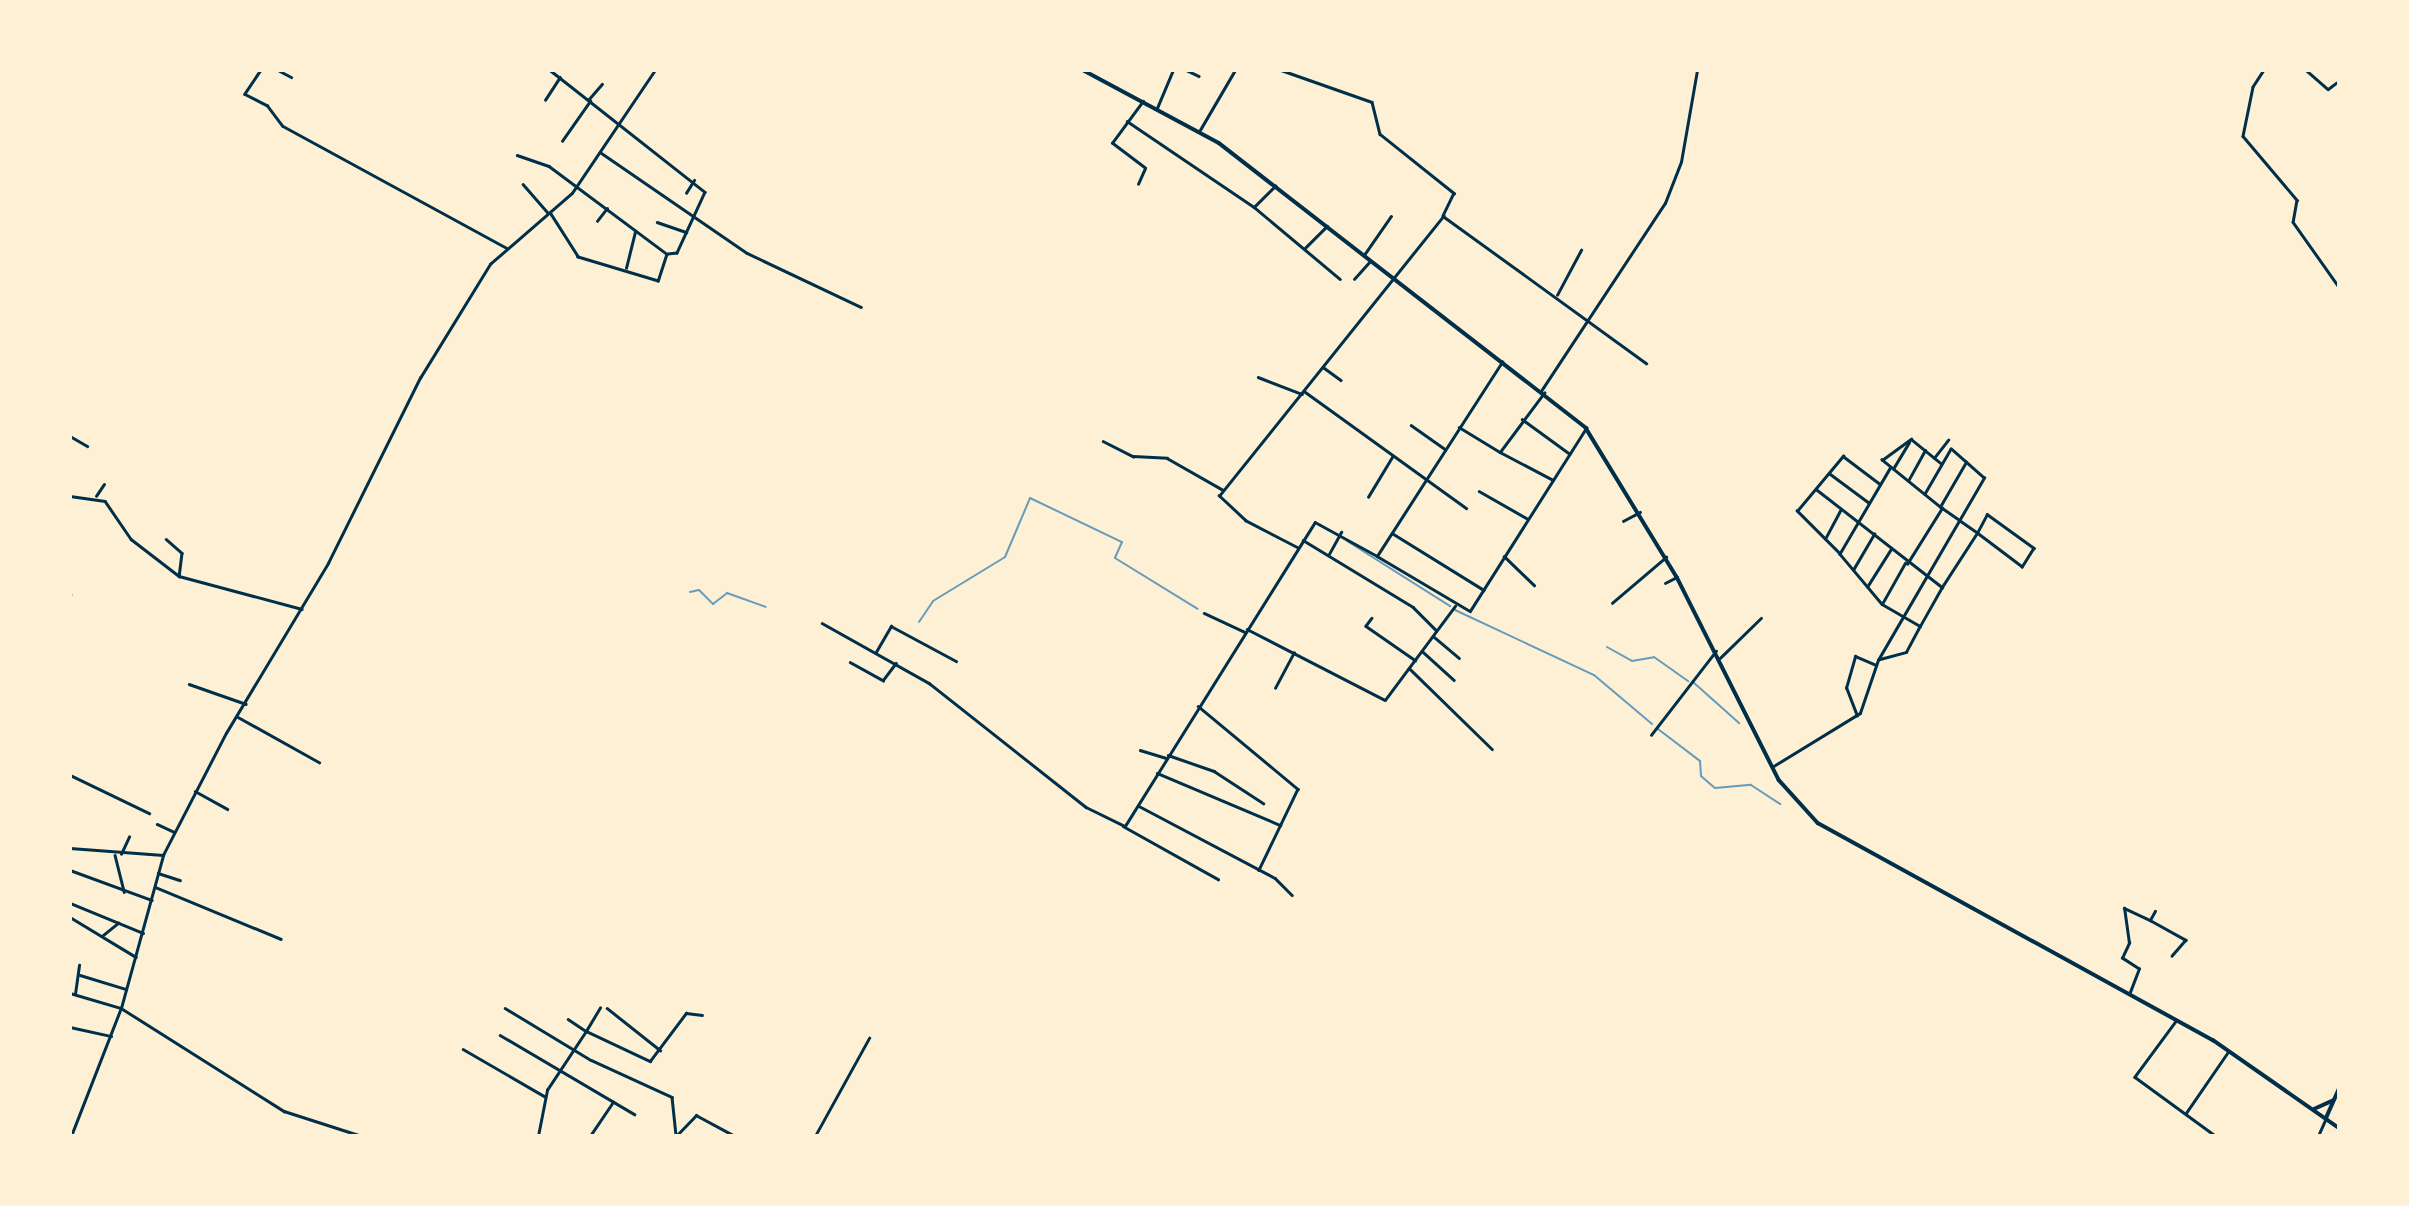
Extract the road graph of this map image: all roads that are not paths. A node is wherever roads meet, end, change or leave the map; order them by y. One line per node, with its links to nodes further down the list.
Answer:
1 (261, 70): 46 (street)
2 (278, 70): 15 (street)
3 (550, 70): 16 (street)
4 (561, 70): 16 (street)
5 (655, 70): 24 (street)
6 (1083, 70): 21 (main road)
7 (1173, 70): 22 (street)
8 (1186, 70): 14 (street)
9 (1235, 70): 25 (street)
10 (1281, 70): 39 (street)
11 (1697, 70): 59 (street)
12 (2264, 70): 56 (street)
13 (2306, 70): 17 (street)
14 (1199, 76)
15 (291, 77)
16 (559, 77): 19 (street); 20 (street)
17 (2336, 82)
18 (602, 84): 20 (street)
19 (545, 100)
20 (589, 101): 24 (street); 26 (street)
21 (1143, 101): 22 (main road); 23 (street)
22 (1157, 108): 25 (main road)
23 (1127, 121): 31 (street); 35 (street)
24 (619, 124): 27 (street); 29 (street)
25 (1200, 130): 33 (main road)
26 (562, 141)
27 (600, 152): 32 (street); 40 (street)
28 (517, 155): 32 (street)
29 (694, 180): 34 (street); 40 (street)
30 (523, 184): 37 (street)
31 (1138, 184)
32 (578, 185): 36 (street); 37 (street)
33 (1275, 186): 35 (street); 43 (main road)
34 (686, 193)
35 (1254, 206): 47 (street)
36 (607, 208): 41 (street); 44 (street)
37 (549, 214): 46 (street); 52 (street)
38 (1391, 216): 50 (street)
39 (1443, 216): 55 (street); 57 (street)
40 (694, 217): 45 (street); 58 (street)
41 (597, 220)
42 (657, 222): 45 (street)
43 (1326, 226): 47 (street); 50 (main road)
44 (635, 231): 49 (street); 52 (street)
45 (686, 232): 49 (street)
46 (506, 248): 134 (street)
47 (1306, 248): 53 (street)
48 (1581, 250): 57 (street)
49 (667, 254): 52 (street)
50 (1364, 255): 51 (main road)
51 (1371, 260): 54 (street); 55 (main road)
52 (626, 268)
53 (1340, 279)
54 (1354, 279)
55 (1394, 279): 60 (main road); 62 (street)
56 (2339, 287)
57 (1557, 295): 59 (street)
58 (861, 307)
59 (1590, 318): 61 (street); 65 (street)
60 (1502, 362): 65 (main road); 69 (street)
61 (1646, 363)
62 (1323, 367): 64 (street); 66 (street)
63 (1258, 377): 66 (street)
64 (1341, 380)
65 (1543, 392): 67 (street); 70 (main road)
66 (1303, 393): 80 (street); 92 (street)
67 (1522, 419): 78 (street); 79 (street)
68 (1411, 425): 76 (street)
69 (1459, 427): 76 (street); 78 (street)
70 (1586, 428): 79 (street); 102 (main road)
71 (70, 436): 75 (street)
72 (1911, 439): 77 (street); 84 (street); 84 (street)
73 (1948, 440): 81 (street)
74 (1103, 441): 92 (street)
75 (88, 446)
76 (1445, 449): 86 (street)
77 (1925, 450): 81 (street); 88 (street)
78 (1500, 452): 87 (street)
79 (1570, 454): 87 (street)
80 (1392, 457): 86 (street); 97 (street)
81 (1934, 458): 83 (street)
82 (1966, 462): 83 (street); 99 (street); 105 (street)
83 (1942, 464): 94 (street)
84 (1892, 468): 88 (street); 89 (street)
85 (1829, 473): 89 (street); 91 (street); 98 (street)
86 (1425, 480): 100 (street); 108 (street)
87 (1553, 480): 103 (street)
88 (1908, 482): 94 (street)
89 (1880, 484): 98 (street)
90 (104, 485): 96 (street)
91 (1815, 489): 101 (street); 112 (street)
92 (1223, 490): 114 (street)
93 (1479, 491): 103 (street)
94 (1925, 494): 99 (street)
95 (70, 496): 96 (street)
96 (96, 496): 123 (street)
97 (1368, 496)
98 (1868, 502): 106 (street)
99 (1941, 507): 105 (street); 121 (street)
100 (1466, 508)
101 (1840, 510): 106 (street); 112 (street)
102 (1640, 512): 104 (street); 120 (main road)
103 (1528, 519): 119 (street)
104 (1623, 521)
105 (1960, 521): 110 (street); 124 (street)
106 (1856, 522): 109 (street); 117 (street)
107 (1341, 533): 113 (street); 116 (street); 118 (street)
108 (1391, 533): 118 (street); 130 (street)
109 (1874, 534): 115 (street); 122 (street)
110 (1977, 534): 110 (street); 129 (street)
111 (166, 539): 123 (street)
112 (1825, 539): 117 (street)
113 (1303, 540): 114 (street); 116 (street)
114 (1298, 548): 141 (street)
115 (1892, 548): 121 (street); 128 (street)
116 (1329, 554): 142 (street)
117 (1840, 554): 122 (street)
118 (1377, 556): 133 (street)
119 (1504, 556): 127 (street); 130 (street)
120 (1666, 557): 125 (main road); 131 (street)
121 (1906, 564): 124 (street); 132 (street)
122 (1853, 570): 128 (street)
123 (178, 576): 134 (street)
124 (1927, 576): 129 (street); 136 (street)
125 (1677, 577): 126 (street); 145 (main road)
126 (1665, 583)
127 (1534, 585)
128 (1867, 587): 132 (street)
129 (1941, 587): 140 (street)
130 (1484, 590): 133 (street)
131 (1612, 603)
132 (1882, 604): 136 (street)
133 (1455, 606): 142 (street)
134 (302, 609): 160 (street)
135 (1204, 613): 141 (street)
136 (1903, 616): 140 (street); 151 (street)
137 (1372, 618): 150 (street)
138 (1761, 618): 149 (street)
139 (822, 623): 146 (street)
140 (1920, 626): 151 (street)
141 (1246, 631): 147 (street); 161 (street)
142 (1437, 631): 143 (street)
143 (1433, 636): 144 (street); 148 (street)
144 (1422, 651): 150 (street); 157 (street)
145 (1716, 651): 149 (main road); 164 (street)
146 (876, 652): 152 (street); 154 (street)
147 (1294, 653): 156 (street); 159 (street)
148 (1459, 658)
149 (1720, 658): 169 (main road)
150 (1415, 660): 156 (street)
151 (1878, 660): 155 (street)
152 (956, 661)
153 (850, 662): 154 (street)
154 (896, 663): 179 (street)
155 (1876, 665): 162 (street); 162 (street)
156 (1409, 668): 165 (street)
157 (1454, 680)
158 (190, 684): 160 (street)
159 (1275, 688)
160 (246, 704): 163 (street)
161 (1198, 706): 167 (street); 178 (street)
162 (1857, 716): 169 (street)
163 (238, 717): 168 (street); 172 (street)
164 (1650, 735)
165 (1492, 749)
166 (1140, 750): 167 (street)
167 (1167, 756): 170 (street); 173 (street)
168 (319, 762)
169 (1772, 766): 207 (main road)
170 (1157, 773): 174 (street); 178 (street)
171 (70, 775): 176 (street)
172 (195, 792): 175 (street); 180 (street)
173 (1263, 803)
174 (1139, 806): 179 (street); 186 (street)
175 (227, 809)
176 (149, 813)
177 (157, 824): 180 (street)
178 (1281, 825): 186 (street)
179 (1123, 826): 188 (street)
180 (174, 832): 184 (street)
181 (129, 837): 183 (street)
182 (70, 848): 183 (street)
183 (118, 854): 184 (street); 191 (street)
184 (163, 855): 187 (street)
185 (70, 870): 191 (street)
186 (1259, 870): 192 (street)
187 (158, 873): 189 (street); 190 (street)
188 (1218, 879)
189 (180, 880)
190 (155, 887): 193 (street); 201 (street)
191 (127, 893): 193 (street)
192 (1292, 895)
193 (152, 900): 199 (street)
194 (70, 903): 198 (street)
195 (2155, 911): 197 (street)
196 (70, 917): 200 (street)
197 (2150, 920): 203 (street); 207 (street)
198 (117, 922): 199 (street); 200 (street)
199 (143, 933): 202 (street)
200 (99, 935): 202 (street)
201 (281, 939)
202 (136, 957): 206 (street)
203 (2172, 957)
204 (79, 965): 205 (street)
205 (82, 976): 206 (street); 209 (street)
206 (126, 989): 210 (street)
207 (2130, 992): 216 (main road)
208 (70, 993): 209 (street)
209 (75, 994): 210 (street)
210 (121, 1008): 220 (street); 237 (street)
211 (505, 1008): 222 (street)
212 (600, 1008): 218 (street)
213 (607, 1008): 225 (street)
214 (702, 1015): 225 (street)
215 (568, 1019): 218 (street)
216 (2177, 1019): 224 (main road); 232 (street)
217 (70, 1027): 220 (street)
218 (586, 1031): 222 (street); 225 (street)
219 (500, 1035): 226 (street)
220 (111, 1036): 236 (street)
221 (869, 1038): 242 (street)
222 (570, 1047): 226 (street); 240 (street)
223 (463, 1049): 228 (street)
224 (2229, 1049): 231 (main road); 232 (street)
225 (660, 1050)
226 (556, 1070): 228 (street); 230 (street)
227 (2339, 1089): 229 (main road)
228 (544, 1096): 238 (street)
229 (2332, 1101): 231 (main road); 234 (main road)
230 (613, 1102): 233 (street); 239 (street)
231 (2314, 1109): 234 (main road)
232 (2186, 1112): 243 (street)
233 (634, 1114)
234 (2326, 1118): 235 (main road); 244 (street)
235 (2339, 1128)
236 (71, 1136)
237 (362, 1136)
238 (538, 1136)
239 (590, 1136)
240 (676, 1136): 241 (street)
241 (735, 1136)
242 (815, 1136)
243 (2216, 1136)
244 (2318, 1136)

